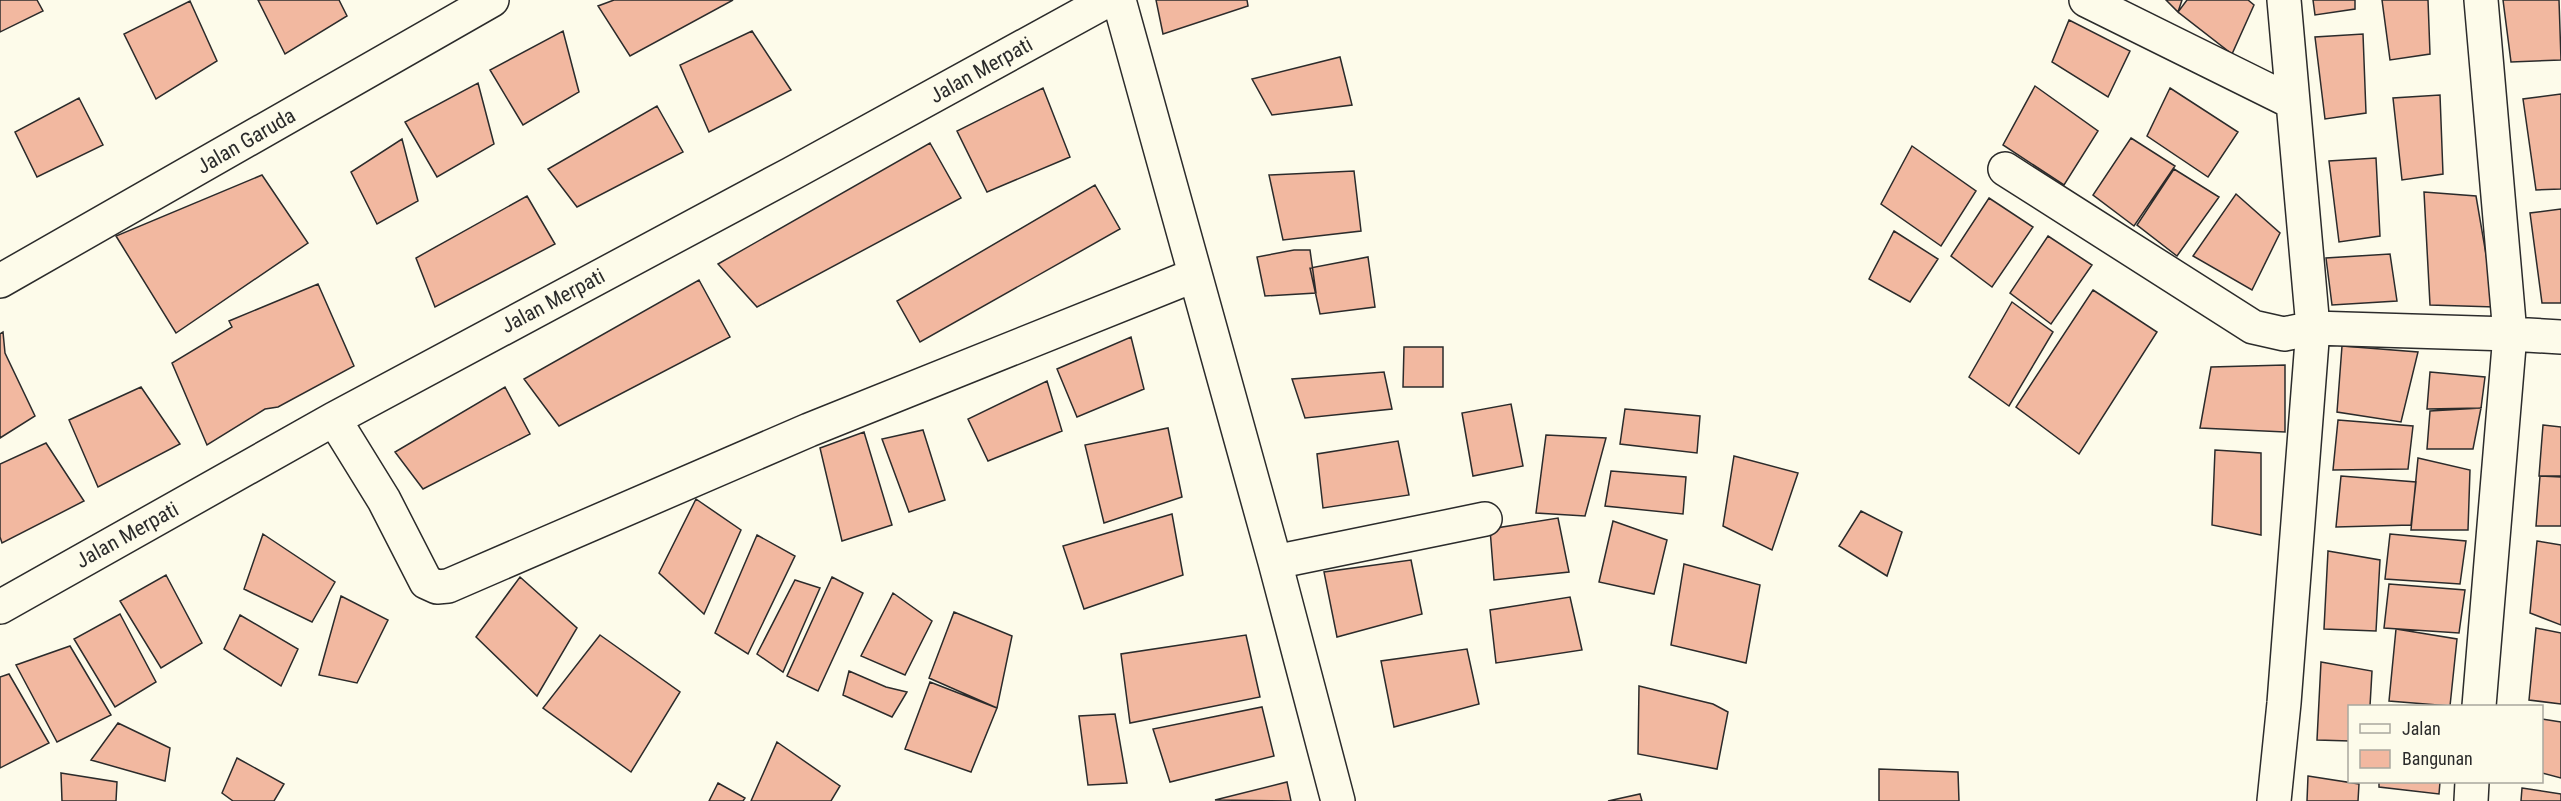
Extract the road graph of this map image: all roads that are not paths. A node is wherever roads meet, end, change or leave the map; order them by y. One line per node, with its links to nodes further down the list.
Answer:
1 (492, 0): 10 (street, Jalan Garuda)
2 (1108, 0): 14 (street, Jalan Merpati)
3 (1119, 0): 9 (street)
4 (2086, 0): 7 (street)
5 (2284, 0): 7 (street)
6 (2481, 0): 12 (street)
7 (2292, 102): 11 (street)
8 (2005, 169): 11 (street)
9 (1195, 275): 14 (street); 16 (street)
10 (0, 282)
11 (2313, 328): 12 (street); 21 (street)
12 (2510, 334): 13 (street); 18 (street)
13 (2561, 337)
14 (334, 419): 17 (street, Jalan Merpati)
15 (1485, 519): 16 (street)
16 (1275, 562): 20 (street)
17 (0, 607)
18 (2479, 705)
19 (2472, 783): 22 (street)
20 (1338, 801)
21 (2274, 801)
22 (2471, 801)

